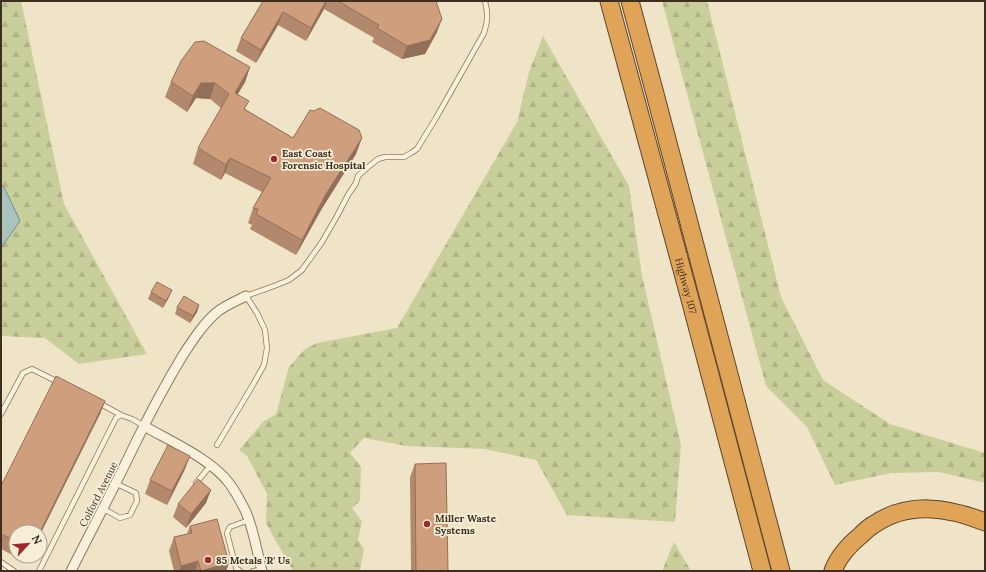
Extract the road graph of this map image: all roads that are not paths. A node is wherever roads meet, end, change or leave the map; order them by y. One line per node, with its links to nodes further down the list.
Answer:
1 (485, 1): 4 (lane)
2 (609, 1): 23 (highway, Highway 107)
3 (630, 1): 24 (highway, Highway 107)
4 (246, 296): 9 (street, Colford Avenue); 10 (lane)
5 (66, 386): 7 (lane)
6 (93, 401): 8 (lane)
7 (1, 414)
8 (121, 415): 9 (lane); 19 (lane)
9 (144, 426): 11 (street); 12 (street, Colford Avenue)
10 (217, 445)
11 (211, 465): 13 (lane); 15 (street)
12 (115, 483): 14 (street, Colford Avenue); 14 (lane)
13 (196, 483)
14 (102, 508): 20 (street, Colford Avenue)
15 (249, 520): 21 (lane); 22 (street)
16 (985, 521): 25 (highway)
17 (1, 562): 18 (lane)
18 (14, 571)
19 (39, 571)
20 (71, 571)
21 (240, 571)
22 (259, 571)
23 (762, 571)
24 (781, 571)
25 (833, 571)

